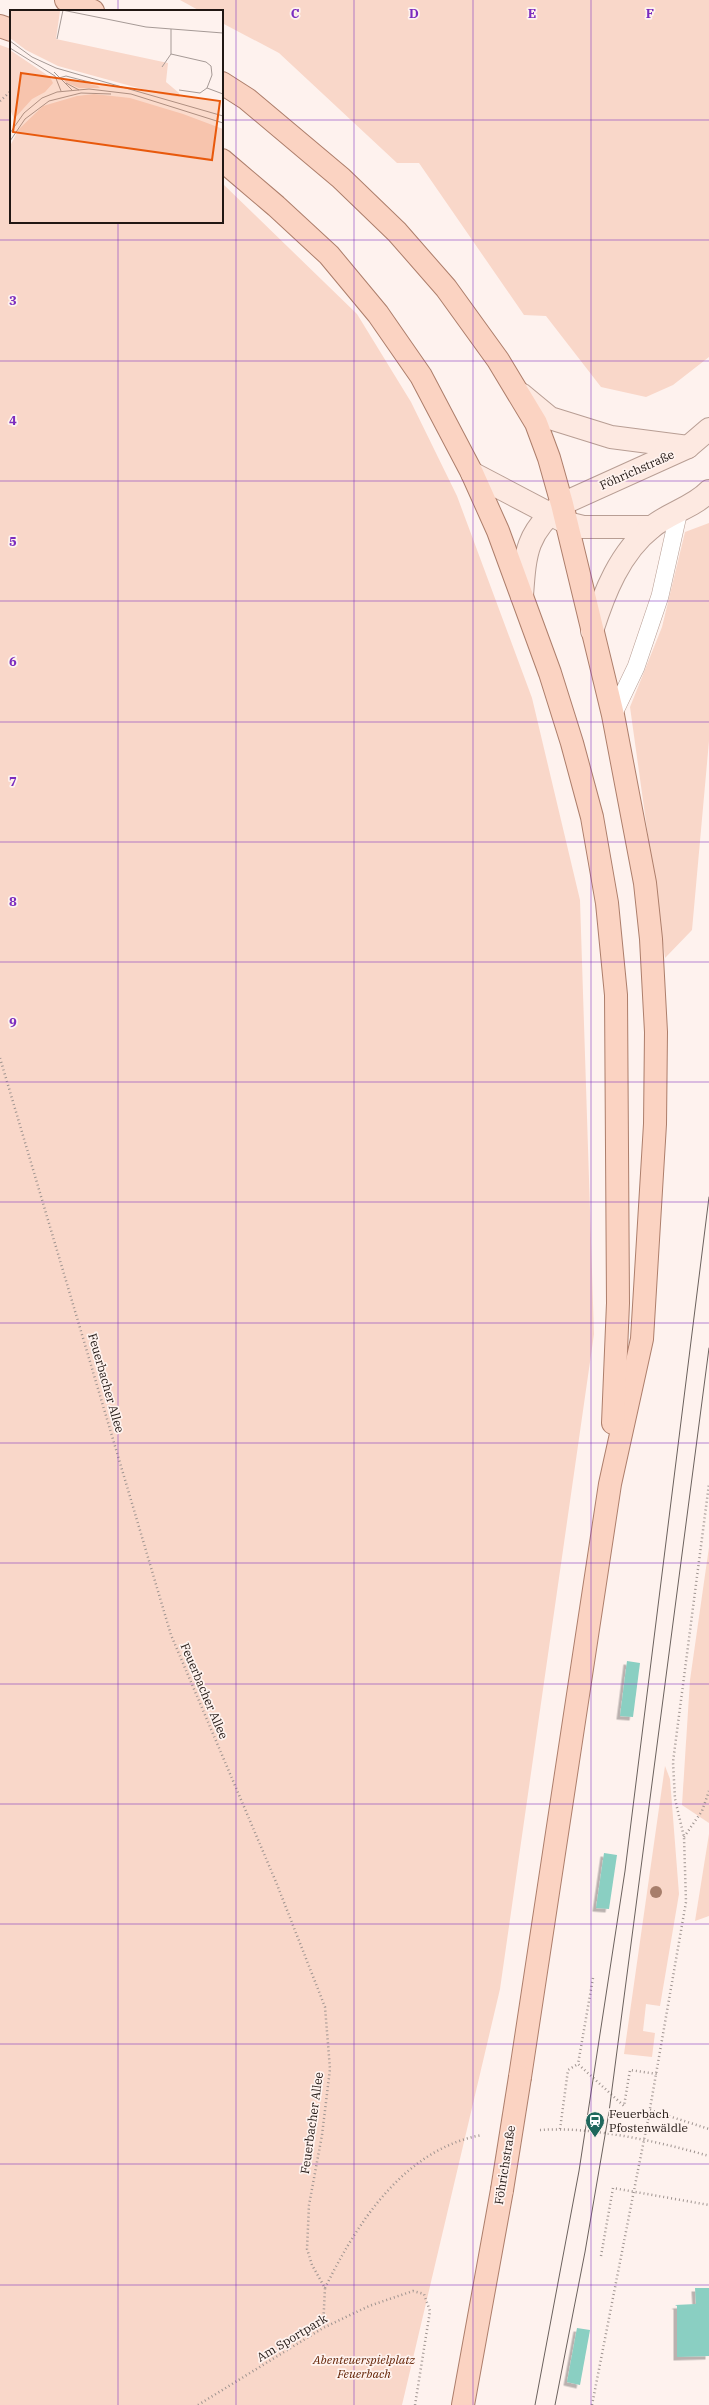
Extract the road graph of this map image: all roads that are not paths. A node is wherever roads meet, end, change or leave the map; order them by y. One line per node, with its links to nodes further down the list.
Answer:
1 (66, 0): 2 (main road)
2 (91, 10)
3 (0, 26): 4 (main road)
4 (10, 30)
5 (223, 84): 7 (main road)
6 (223, 161): 10 (main road)
7 (520, 394): 9 (main road); 13 (main road)
8 (709, 431): 9 (main road, Föhrichstraße)
9 (688, 446): 13 (main road, Föhrichstraße)
10 (472, 473): 13 (main road); 15 (main road)
11 (709, 491): 12 (main road)
12 (679, 511): 14 (main road); 17 (lane)
13 (559, 514): 14 (main road); 15 (main road); 16 (main road)
14 (652, 527): 16 (main road)
15 (522, 596): 18 (main road)
16 (592, 631): 17 (main road)
17 (613, 715): 18 (main road)
18 (610, 1484): 19 (main road, Föhrichstraße, bridge)
19 (463, 2405)

